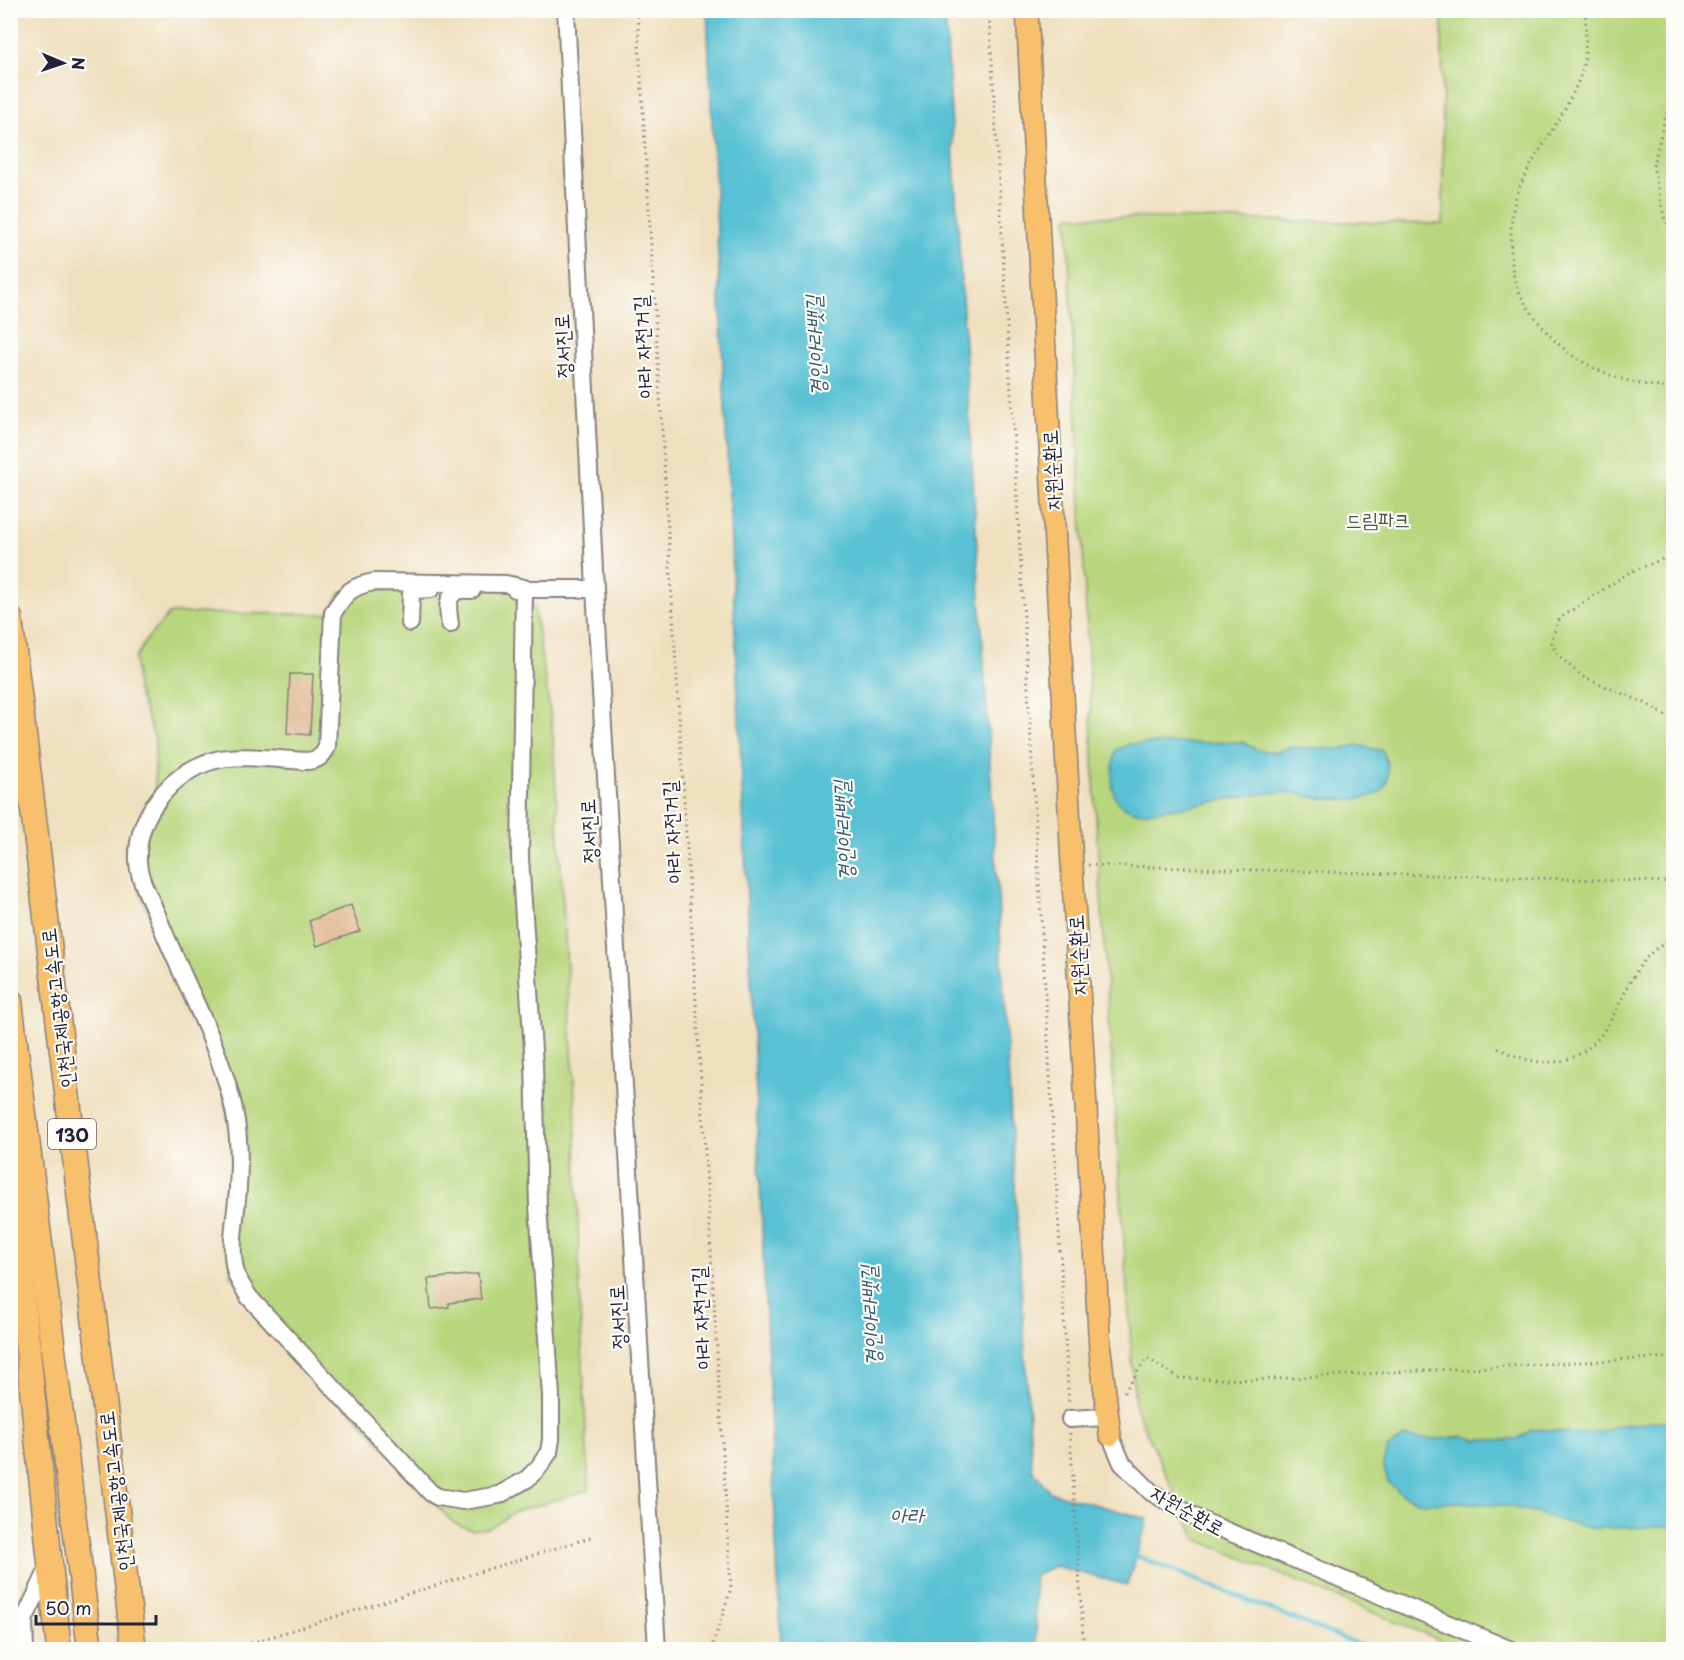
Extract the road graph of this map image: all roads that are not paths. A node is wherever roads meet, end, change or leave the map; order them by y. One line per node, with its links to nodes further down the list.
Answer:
1 (566, 10): 5 (street, 정서진로)
2 (1027, 10): 12 (main road, 자원순환로)
3 (444, 588): 4 (street); 4 (street); 7 (street); 8 (street)
4 (524, 588): 5 (street)
5 (595, 589): 18 (street, 정서진로)
6 (10, 618): 17 (highway, 인천국제공항고속도로 / 130)
7 (410, 622)
8 (450, 624)
9 (10, 1001): 10 (highway, 130)
10 (16, 1056): 13 (highway); 16 (highway, 130)
11 (1070, 1419): 12 (street)
12 (1108, 1426): 19 (street, 자원순환로)
13 (49, 1567): 14 (street); 15 (highway)
14 (25, 1650)
15 (59, 1650)
16 (90, 1650)
17 (134, 1650)
18 (657, 1650)
19 (1511, 1650)

